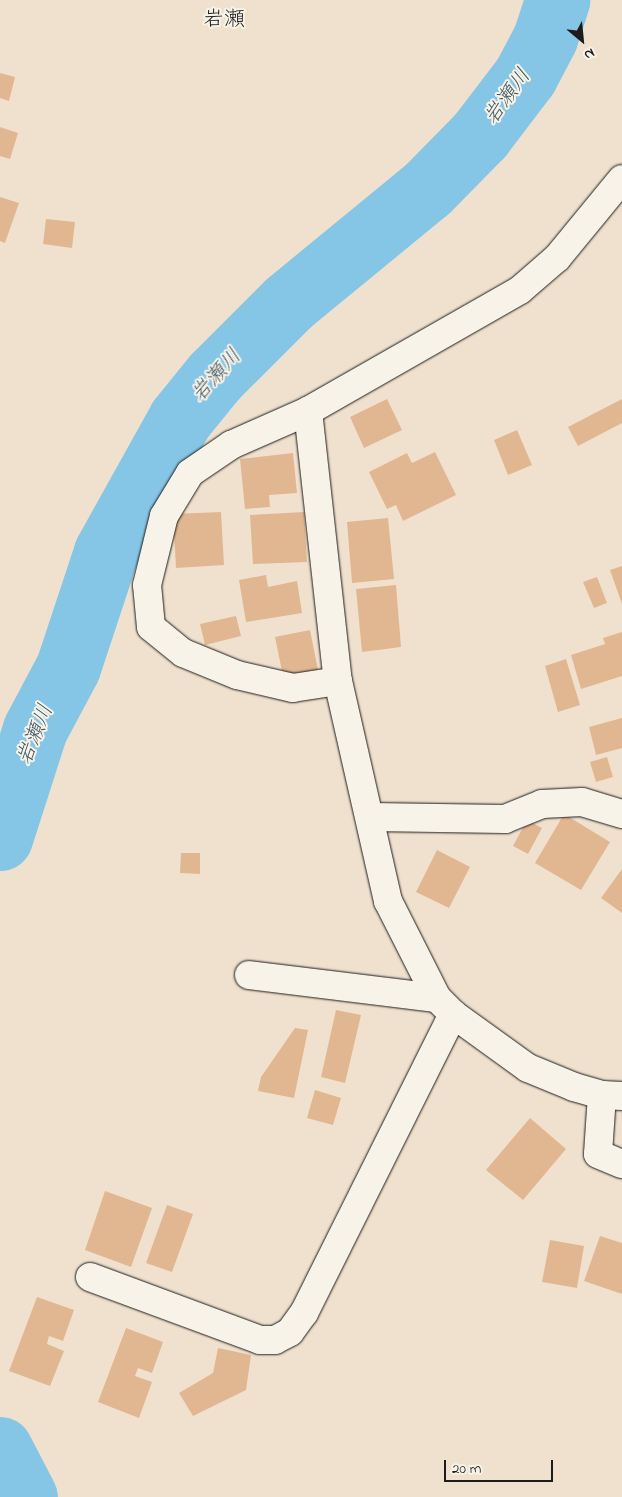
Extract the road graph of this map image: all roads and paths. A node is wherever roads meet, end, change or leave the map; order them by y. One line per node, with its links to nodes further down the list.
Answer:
1 (622, 180): 2 (street)
2 (308, 411): 3 (street); 3 (street)
3 (338, 681): 5 (street)
4 (622, 814): 5 (street)
5 (371, 817): 7 (street)
6 (249, 975): 7 (street)
7 (445, 1006): 8 (street); 10 (street)
8 (612, 1096): 9 (street)
9 (622, 1164)
10 (90, 1277)

